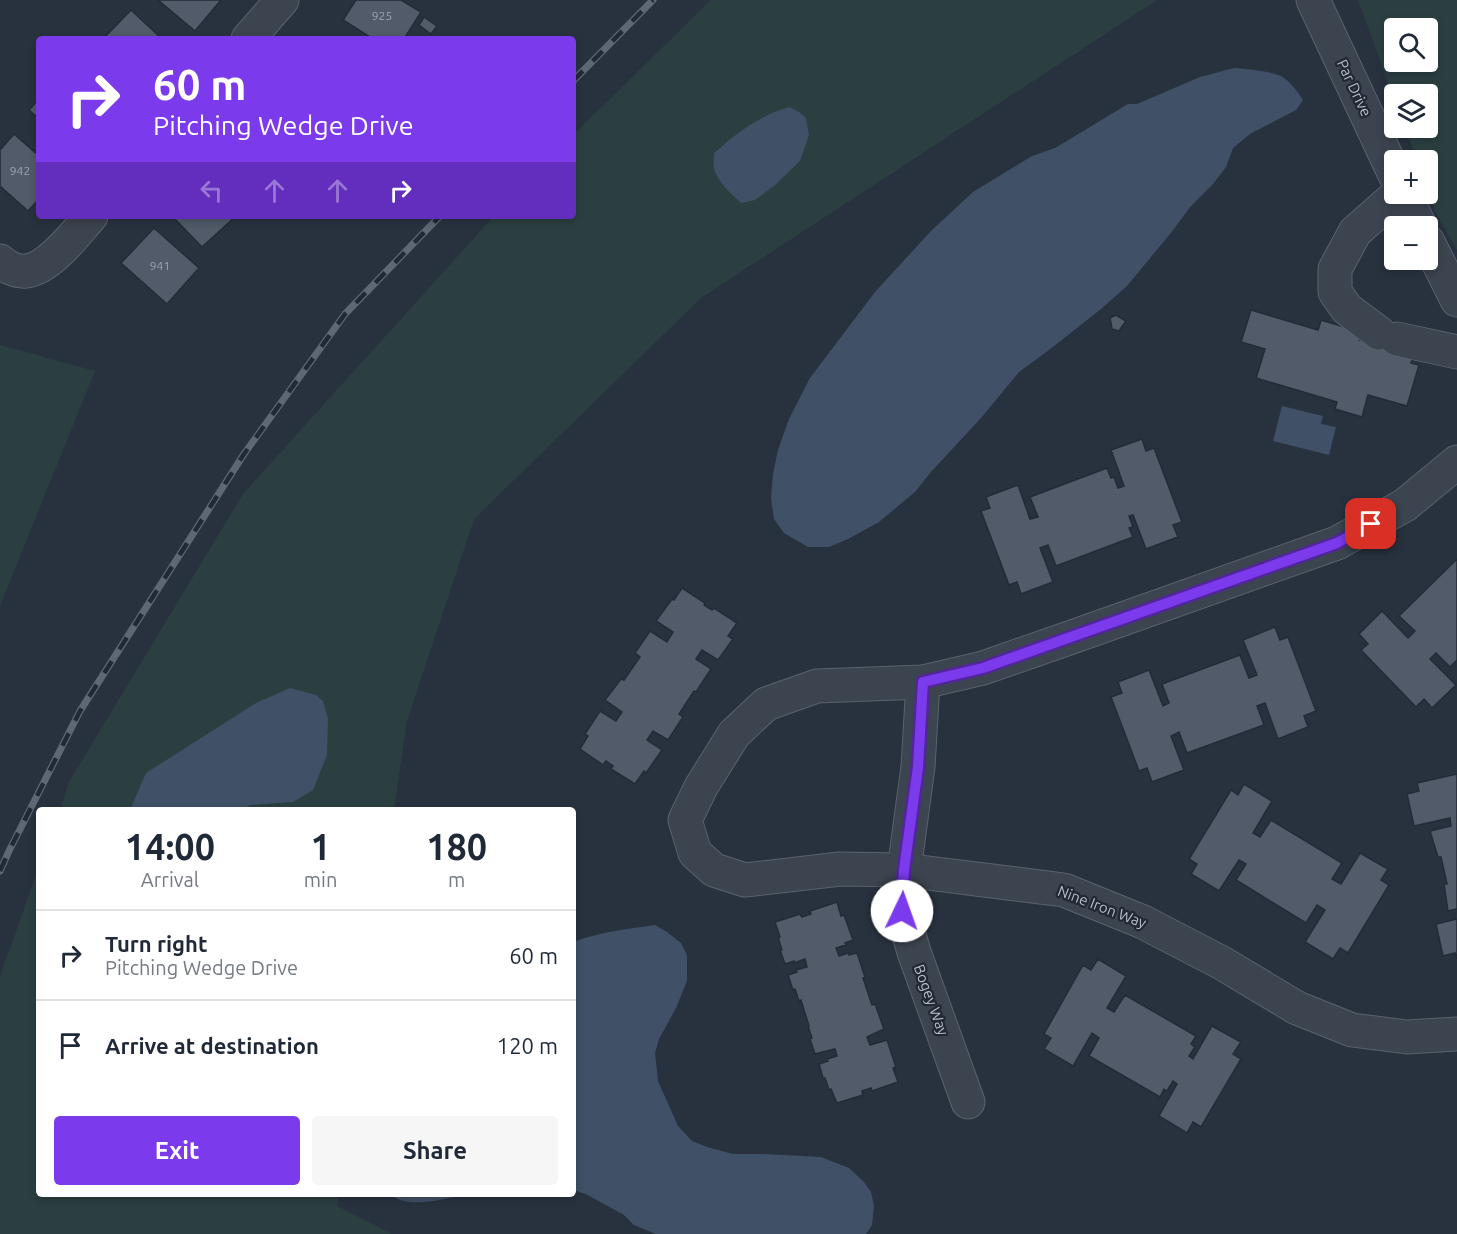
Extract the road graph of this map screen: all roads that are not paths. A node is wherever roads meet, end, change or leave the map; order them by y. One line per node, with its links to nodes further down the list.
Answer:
1 (282, 0): 3 (street)
2 (1313, 0): 4 (street, Par Drive)
3 (251, 36)
4 (1384, 152)
5 (1387, 204): 10 (street)
6 (88, 219): 7 (street)
7 (0, 261)
8 (1438, 262): 9 (street)
9 (1457, 300)
10 (1457, 352)
11 (1457, 462): 12 (street)
12 (923, 682): 13 (street, Bogey Way); 13 (street, Nine Iron Way)
13 (904, 870): 14 (street, Nine Iron Way); 15 (street, Bogey Way)
14 (1457, 1034)
15 (968, 1102)

